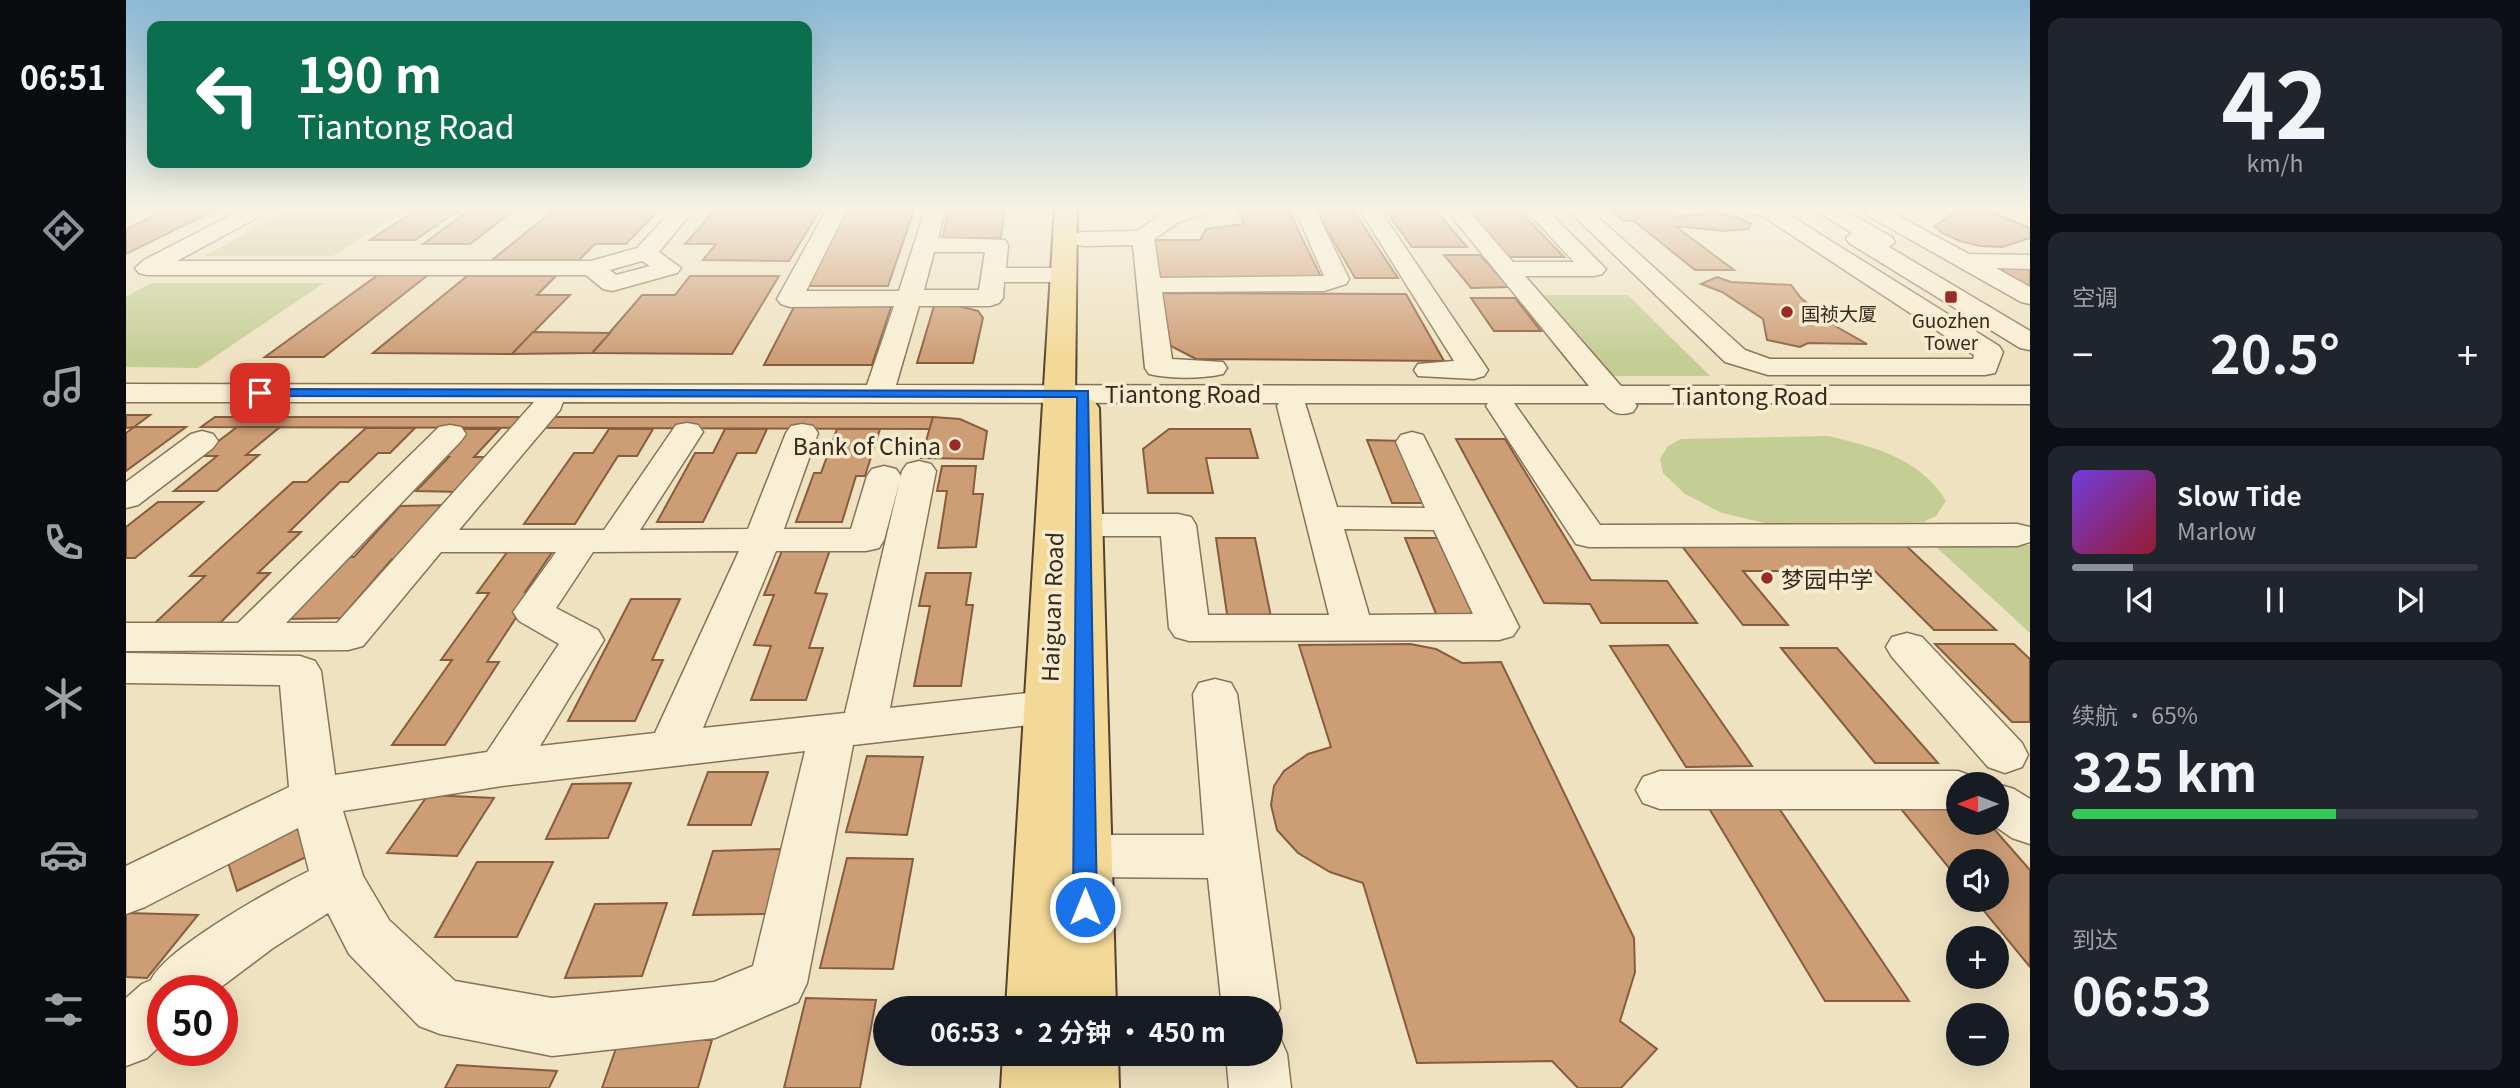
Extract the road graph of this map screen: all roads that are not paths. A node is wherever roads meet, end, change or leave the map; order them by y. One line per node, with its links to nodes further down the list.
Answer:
1 (156, 258): 24 (street)
2 (160, 258): 24 (street)
3 (628, 258): 22 (street)
4 (812, 258): 32 (street)
5 (921, 258): 32 (street)
6 (995, 258): 27 (street)
7 (1065, 258): 28 (main road, Haiguan Road)
8 (1082, 258): 41 (main road, Haiguan Road)
9 (1146, 258): 29 (street)
10 (1327, 258): 29 (street)
11 (1401, 258): 37 (street)
12 (1497, 258): 23 (street)
13 (1583, 258): 23 (street)
14 (1630, 258): 26 (street)
15 (1842, 258): 26 (street)
16 (1898, 258): 25 (street)
17 (1902, 258): 25 (street)
18 (1959, 258): 19 (street)
19 (1965, 261): 20 (street); 33 (street)
20 (2030, 262)
21 (354, 268): 22 (street); 24 (street); 30 (street)
22 (458, 268): 31 (street)
23 (1506, 269): 42 (street)
24 (133, 271)
25 (1924, 272): 26 (street); 34 (street); 35 (street)
26 (1866, 273)
27 (993, 275): 28 (street); 32 (street)
28 (1064, 275): 41 (main road, Haiguan Road)
29 (1149, 285): 36 (street)
30 (324, 288)
31 (426, 293)
32 (909, 298): 39 (street)
33 (2030, 298)
34 (2030, 328)
35 (2030, 342)
36 (1241, 368)
37 (1324, 369)
38 (126, 393): 39 (street, Tiantong Road)
39 (878, 394): 41 (street, Tiantong Road)
40 (2030, 395): 42 (street, Tiantong Road)
41 (1071, 399): 42 (street, Tiantong Road); 44 (street, Tiantong Road); 45 (street, Tiantong Road); 56 (main road, Haiguan Road); 67 (main road, Haiguan Road)
42 (1618, 400): 46 (street, Tiantong Road); 47 (street, Tiantong Road)
43 (126, 404): 44 (street, Tiantong Road)
44 (549, 404): 60 (street)
45 (1292, 406): 46 (street, Tiantong Road); 54 (street)
46 (1500, 406): 57 (street)
47 (2030, 407)
48 (687, 432): 58 (street)
49 (802, 433): 59 (street)
50 (450, 434): 62 (street)
51 (202, 441): 53 (street)
52 (1412, 442): 55 (street)
53 (126, 499)
54 (1323, 518): 55 (street); 61 (street)
55 (1447, 519): 61 (street)
56 (1084, 525): 61 (street); 67 (main road, Haiguan Road)
57 (2017, 535)
58 (599, 540): 59 (street); 60 (street); 71 (street)
59 (762, 540): 68 (street); 69 (street)
60 (428, 541): 62 (street)
61 (1353, 628)
62 (250, 635): 63 (street)
63 (126, 637)
64 (1907, 648): 70 (street)
65 (126, 668): 74 (street)
66 (1215, 694): 78 (street)
67 (1065, 705): 68 (street); 77 (main road, Haiguan Road); 82 (main road, Haiguan Road)
68 (849, 729): 69 (street); 79 (street)
69 (672, 748): 71 (street)
70 (2004, 764)
71 (502, 768): 74 (street)
72 (1660, 790): 73 (street)
73 (1946, 790)
74 (314, 797): 79 (street); 80 (street)
75 (2009, 811): 76 (street)
76 (2030, 824)
77 (1085, 856): 78 (street); 83 (main road, Haiguan Road)
78 (1232, 857): 84 (street)
79 (338, 881): 81 (street)
80 (126, 891)
81 (193, 975)
82 (1038, 996)
83 (1086, 996)
84 (1249, 996)
85 (147, 1018): 86 (street)
86 (126, 1037)
87 (1035, 1066): 90 (main road)
88 (1086, 1066): 91 (main road)
89 (1258, 1066): 92 (street)
90 (1034, 1088)
91 (1086, 1088)
92 (1261, 1088)

